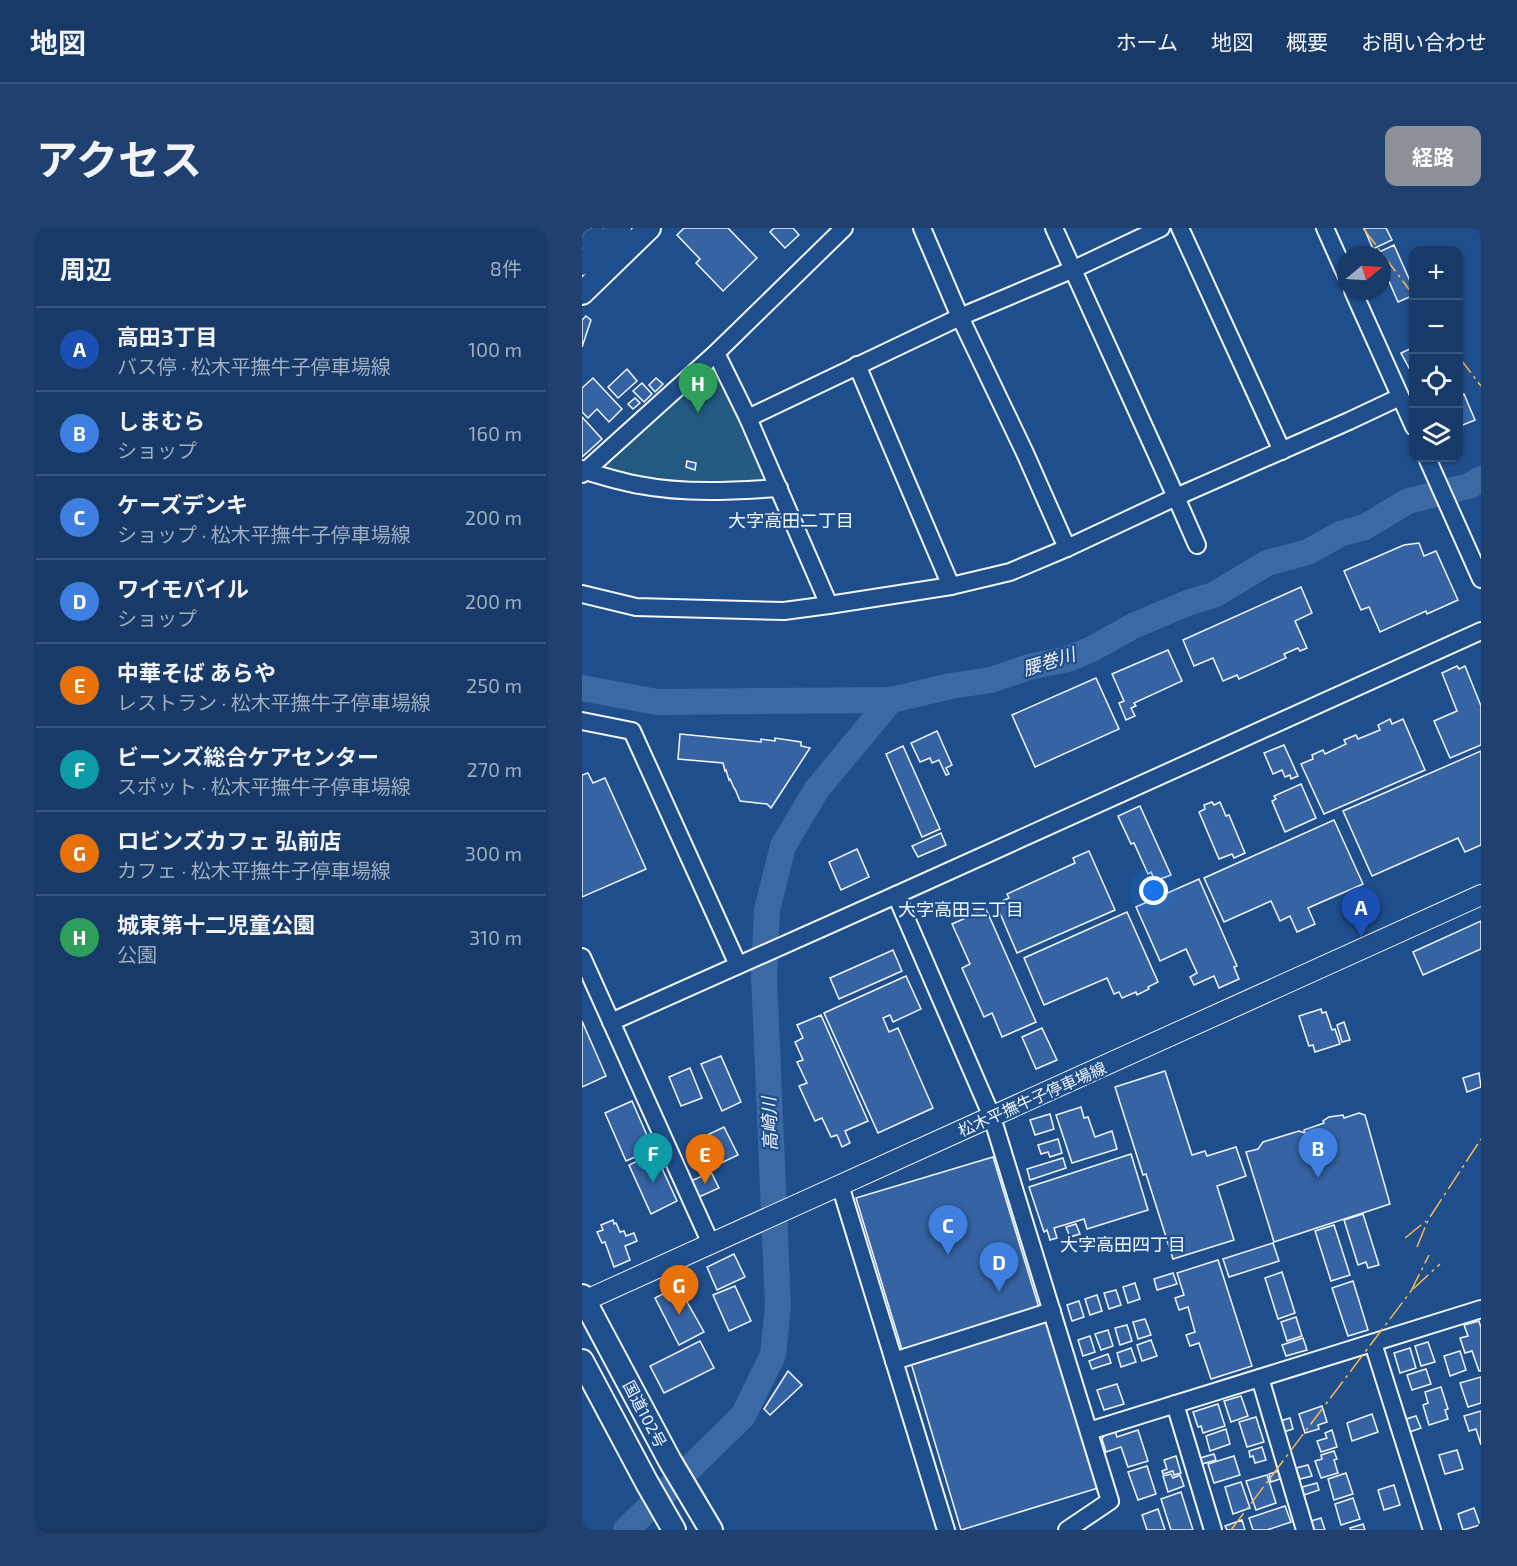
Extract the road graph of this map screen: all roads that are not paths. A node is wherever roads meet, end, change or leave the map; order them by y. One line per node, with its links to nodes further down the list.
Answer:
1 (592, 228): 10 (highway)
2 (620, 228): 12 (highway)
3 (649, 228): 14 (highway)
4 (844, 228): 17 (street)
5 (922, 228): 16 (street)
6 (1054, 228): 13 (street)
7 (1161, 228): 13 (street)
8 (1180, 228): 22 (street)
9 (1325, 228): 11 (street)
10 (582, 237)
11 (1337, 255)
12 (582, 264)
13 (1074, 268): 16 (street); 26 (street)
14 (582, 293)
15 (1357, 300): 19 (street)
16 (960, 316): 18 (street); 28 (street)
17 (716, 353): 21 (street); 24 (street)
18 (857, 365): 21 (street); 30 (street)
19 (1401, 397): 20 (street); 22 (street)
20 (1409, 417)
21 (748, 418): 25 (street)
22 (1282, 451): 26 (street)
23 (1429, 462): 29 (street)
24 (583, 471): 25 (street)
25 (779, 488): 32 (street)
26 (1176, 497): 27 (street); 28 (street)
27 (1197, 545)
28 (1067, 548): 30 (street)
29 (1481, 579)
30 (951, 586): 32 (street)
31 (582, 594): 32 (street)
32 (829, 605)
33 (1481, 631): 35 (street)
34 (582, 721): 38 (street)
35 (896, 895): 38 (street); 40 (street)
36 (1481, 895): 40 (main road, 松木平撫牛子停車場線)
37 (582, 957): 39 (street)
38 (744, 963): 39 (street)
39 (611, 1022): 42 (street)
40 (992, 1118): 41 (main road, 松木平撫牛子停車場線); 45 (street)
41 (840, 1185): 42 (main road, 松木平撫牛子停車場線); 48 (street)
42 (711, 1244): 43 (main road, 松木平撫牛子停車場線)
43 (583, 1300): 53 (highway, 国道102号)
44 (1481, 1309): 46 (street)
45 (1052, 1311): 48 (street); 51 (street)
46 (1372, 1343): 49 (street); 58 (street)
47 (582, 1361): 52 (highway, 国道102号)
48 (894, 1361): 54 (street)
49 (1260, 1378): 50 (street); 57 (street)
50 (1175, 1404): 51 (street); 56 (street)
51 (1089, 1431): 55 (street)
52 (669, 1523)
53 (711, 1530)
54 (946, 1530)
55 (1067, 1530)
56 (1213, 1530)
57 (1305, 1530)
58 (1432, 1530)

